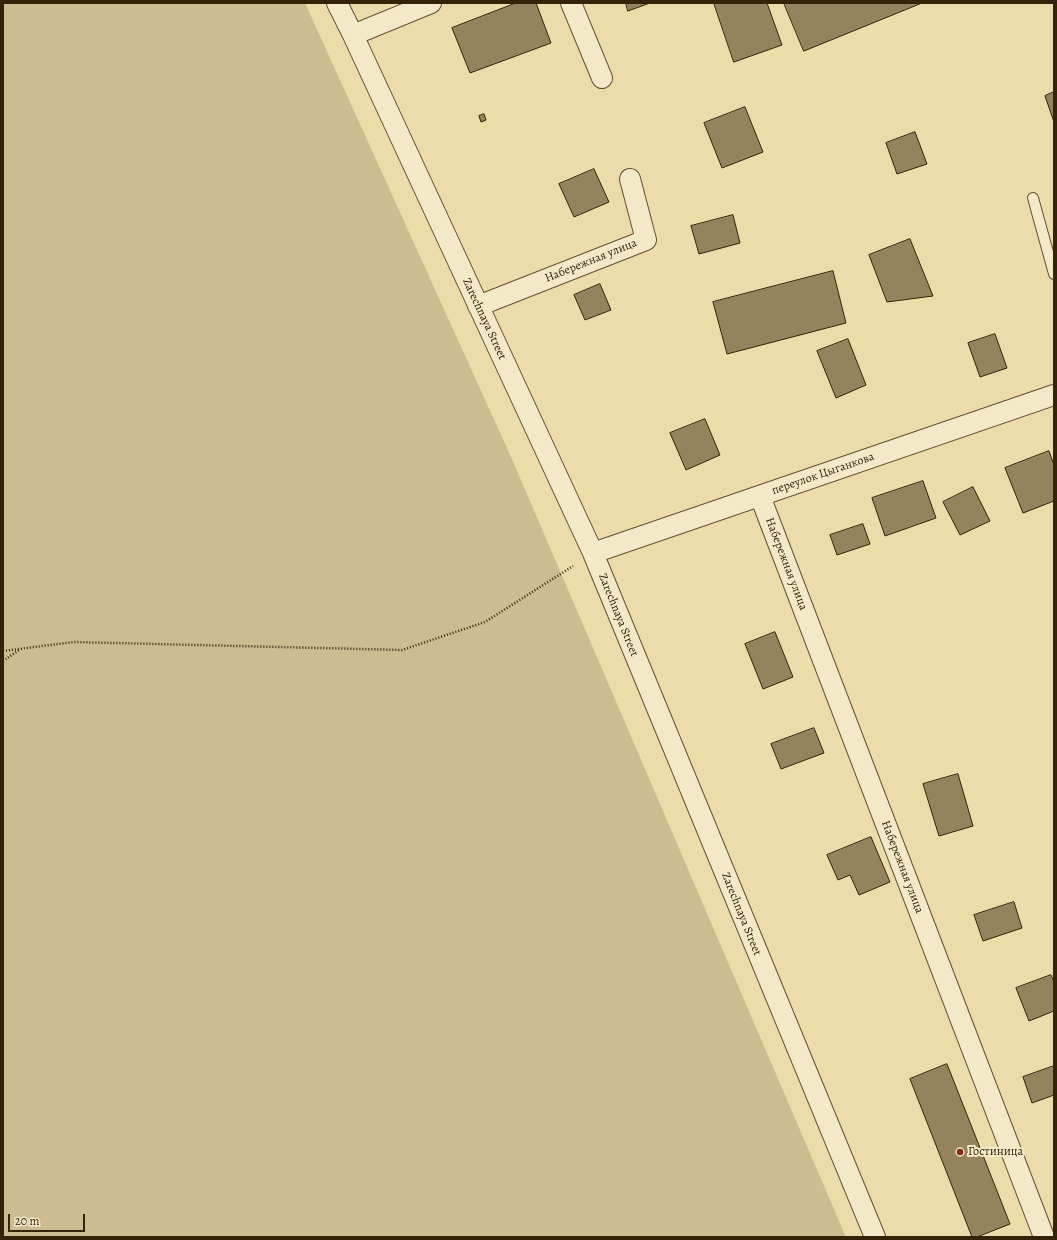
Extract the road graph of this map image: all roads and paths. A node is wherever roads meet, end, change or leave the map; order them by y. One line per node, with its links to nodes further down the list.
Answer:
1 (336, 3): 4 (street, Zarechnaya Street)
2 (431, 3): 4 (street)
3 (571, 3): 5 (street)
4 (353, 35): 9 (street, Zarechnaya Street)
5 (602, 78)
6 (630, 179): 9 (street, Набережная улица)
7 (1033, 198): 8 (lane)
8 (1054, 274)
9 (478, 306): 12 (street, Zarechnaya Street)
10 (1054, 395): 11 (street, переулок Цыганкова)
11 (760, 496): 12 (street, переулок Цыганкова); 17 (street, Набережная улица)
12 (592, 553): 13 (path); 16 (street, Zarechnaya Street)
13 (21, 649): 14 (path); 15 (path)
14 (3, 651)
15 (3, 661)
16 (875, 1237)
17 (1044, 1237)

